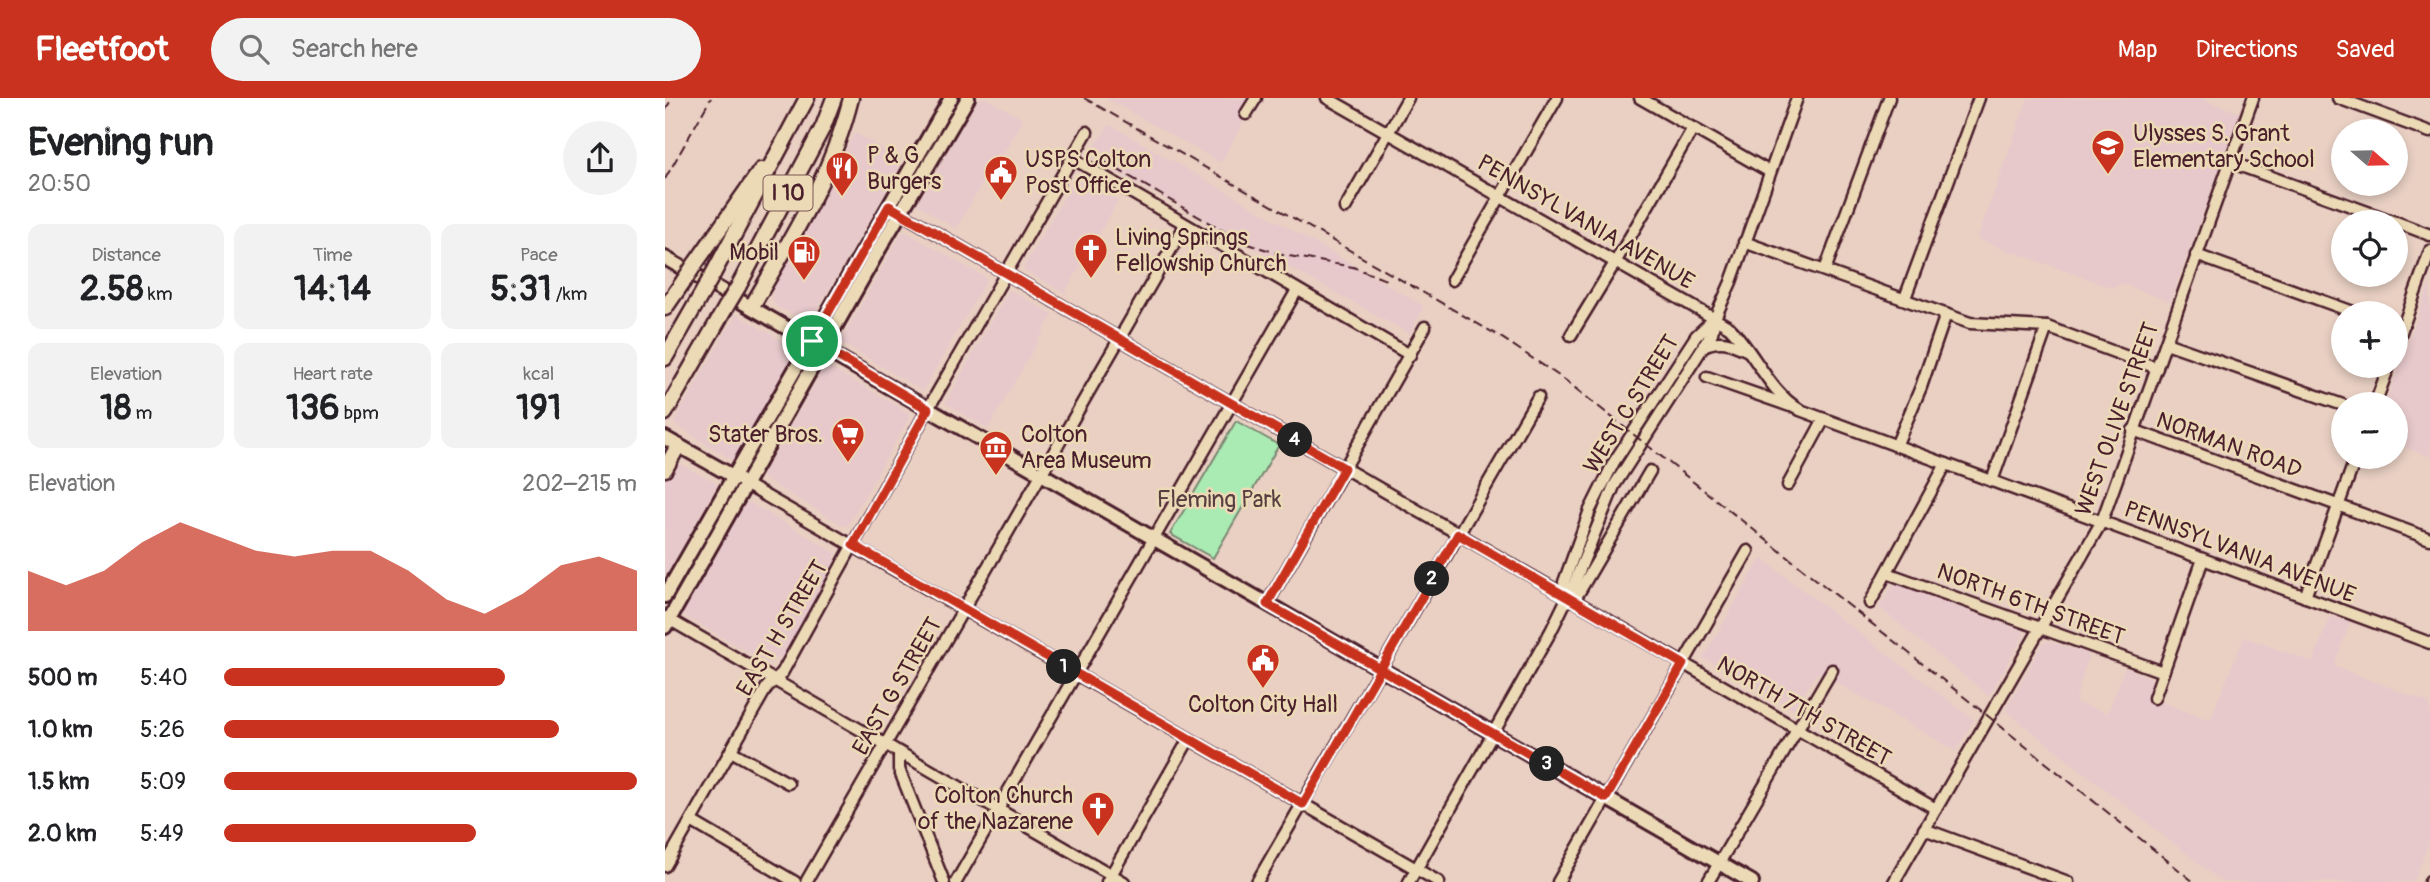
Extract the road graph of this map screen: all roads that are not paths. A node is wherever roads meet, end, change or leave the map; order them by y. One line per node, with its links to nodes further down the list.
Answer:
1 (807, 98): 18 (highway, I 10)
2 (834, 98): 67 (highway, I 10, bridge)
3 (851, 98): 45 (highway)
4 (951, 98): 29 (main road)
5 (962, 98): 19 (main road)
6 (968, 98): 19 (main road)
7 (1256, 98): 17 (street)
8 (1327, 98): 22 (street, PENNSYLVANIA AVENUE)
9 (1408, 98): 22 (street)
10 (1557, 98): 27 (street)
11 (1640, 98): 20 (street)
12 (1797, 98): 26 (street, WEST C STREET)
13 (1889, 98): 39 (street)
14 (1979, 98): 43 (street)
15 (2253, 98): 25 (street, WEST OLIVE STREET)
16 (2338, 98): 23 (street)
17 (1247, 114)
18 (796, 121): 47 (highway, bridge); 59 (highway, I 10, bridge)
19 (950, 128): 29 (main road)
20 (1693, 128): 26 (street); 38 (street)
21 (1087, 132): 24 (street, EAST H STREET)
22 (1389, 132): 27 (street, PENNSYLVANIA AVENUE); 28 (street)
23 (2430, 132)
24 (1072, 158): 31 (street); 40 (street, EAST H STREET)
25 (2230, 162): 30 (street); 36 (street, WEST OLIVE STREET)
26 (1770, 172): 34 (street, WEST C STREET)
27 (1501, 195): 38 (street, PENNSYLVANIA AVENUE); 41 (street)
28 (1345, 208)
29 (895, 209): 40 (street, NORTH 7TH STREET); 55 (main road)
30 (2362, 210)
31 (1185, 225): 42 (street); 53 (street, EAST G STREET)
32 (2408, 227): 33 (street)
33 (2430, 235)
34 (1744, 242): 39 (street); 49 (street, WEST C STREET)
35 (2430, 251): 46 (street)
36 (2196, 255): 44 (street); 54 (street, WEST OLIVE STREET)
37 (665, 258): 45 (main road)
38 (1616, 261): 49 (street, PENNSYLVANIA AVENUE); 52 (street)
39 (1825, 270): 43 (street)
40 (1007, 272): 53 (street, NORTH 7TH STREET); 65 (street, EAST H STREET)
41 (1452, 280)
42 (1297, 290): 58 (street); 64 (street)
43 (1905, 298): 48 (street)
44 (2331, 304)
45 (752, 306): 55 (main road)
46 (2408, 306)
47 (665, 308)
48 (1946, 314): 51 (street); 72 (street)
49 (1715, 318): 56 (street, WEST C STREET); 57 (street, PENNSYLVANIA AVENUE); 93 (street, WEST C STREET)
50 (1425, 327): 58 (street)
51 (2047, 327): 60 (street); 80 (street)
52 (1571, 335)
53 (1120, 338): 64 (street, NORTH 7TH STREET); 78 (street, EAST G STREET)
54 (2166, 343): 60 (street, WEST OLIVE STREET); 63 (street)
55 (818, 344): 65 (main road); 79 (main road); 81 (main road)
56 (1703, 347): 57 (street); 93 (street, WEST C STREET)
57 (1748, 352): 66 (street, PENNSYLVANIA AVENUE)
58 (1410, 355): 74 (street)
59 (665, 358)
60 (2157, 368): 69 (street, WEST OLIVE STREET)
61 (1707, 377): 66 (street, PENNSYLVANIA AVENUE)
62 (1538, 397): 85 (street)
63 (2331, 401)
64 (1231, 403): 74 (street, NORTH 7TH STREET); 86 (street)
65 (928, 409): 78 (main road); 88 (street, EAST H STREET)
66 (1800, 410): 68 (street, PENNSYLVANIA AVENUE)
67 (665, 413)
68 (1825, 419): 72 (street, PENNSYLVANIA AVENUE); 82 (street)
69 (2133, 430): 83 (street, NORMAN ROAD); 84 (street, WEST OLIVE STREET)
70 (665, 438): 71 (main road)
71 (678, 446): 75 (highway); 79 (main road)
72 (1896, 446): 73 (street, PENNSYLVANIA AVENUE)
73 (1946, 464): 80 (street, PENNSYLVANIA AVENUE); 91 (street)
74 (1344, 468): 85 (street, NORTH 7TH STREET); 96 (street)
75 (665, 469)
76 (2352, 469): 83 (street)
77 (1650, 471): 93 (street)
78 (1041, 473): 86 (main road); 97 (street, EAST G STREET)
79 (733, 477): 81 (main road); 92 (main road)
80 (1992, 481): 84 (street, PENNSYLVANIA AVENUE)
81 (745, 484): 88 (street); 98 (main road)
82 (1788, 485)
83 (2338, 506): 87 (street, NORMAN ROAD); 94 (street)
84 (2102, 521): 90 (street, PENNSYLVANIA AVENUE); 99 (street, WEST OLIVE STREET)
85 (1458, 534): 93 (street, NORTH 7TH STREET); 102 (street)
86 (1154, 538): 96 (main road); 105 (street)
87 (2430, 539)
88 (853, 545): 97 (street); 106 (street, EAST H STREET)
89 (1748, 551): 101 (street)
90 (2203, 559): 94 (street, PENNSYLVANIA AVENUE); 104 (street)
91 (1887, 573): 95 (street); 99 (street, NORTH 6TH STREET)
92 (665, 596)
93 (1566, 597): 101 (street, NORTH 7TH STREET); 109 (street, WEST C STREET)
94 (2305, 597): 100 (street, PENNSYLVANIA AVENUE)
95 (1870, 603)
96 (1267, 604): 102 (main road)
97 (964, 609): 105 (street); 111 (street, EAST G STREET)
98 (666, 622): 106 (street)
99 (2040, 628): 104 (street, NORTH 6TH STREET); 117 (street, WEST OLIVE STREET)
100 (2430, 643)
101 (1683, 664): 108 (street, NORTH 7TH STREET); 115 (street)
102 (1380, 668): 109 (main road); 116 (street)
103 (1832, 670): 108 (street)
104 (2162, 672): 107 (street)
105 (1076, 674): 110 (street); 118 (street)
106 (773, 681): 111 (street); 112 (street, EAST H STREET)
107 (2154, 698)
108 (1797, 729): 117 (street, NORTH 7TH STREET); 121 (street)
109 (1493, 733): 115 (main road); 123 (street, WEST C STREET)
110 (1189, 739): 116 (street); 124 (street)
111 (884, 744): 113 (street); 126 (street, EAST G STREET)
112 (731, 751): 114 (street); 119 (street, EAST H STREET)
113 (899, 753): 118 (street); 127 (street)
114 (788, 783)
115 (1606, 798): 121 (main road); 133 (street)
116 (1303, 804): 123 (street); 130 (street)
117 (1936, 809): 120 (street, WEST OLIVE STREET)
118 (999, 810): 124 (street); 128 (street)
119 (691, 821): 122 (street, EAST H STREET); 125 (street)
120 (1924, 829): 136 (street, WEST OLIVE STREET); 137 (street)
121 (1719, 863): 134 (street); 135 (main road)
122 (665, 866)
123 (1416, 869): 131 (street, WEST C STREET); 132 (street)
124 (1109, 878): 129 (street)
125 (795, 882)
126 (807, 882)
127 (944, 882)
128 (956, 882)
129 (1124, 882)
130 (1257, 882)
131 (1409, 882)
132 (1439, 882)
133 (1558, 882)
134 (1708, 882)
135 (1752, 882)
136 (1894, 882)
137 (2068, 882)

